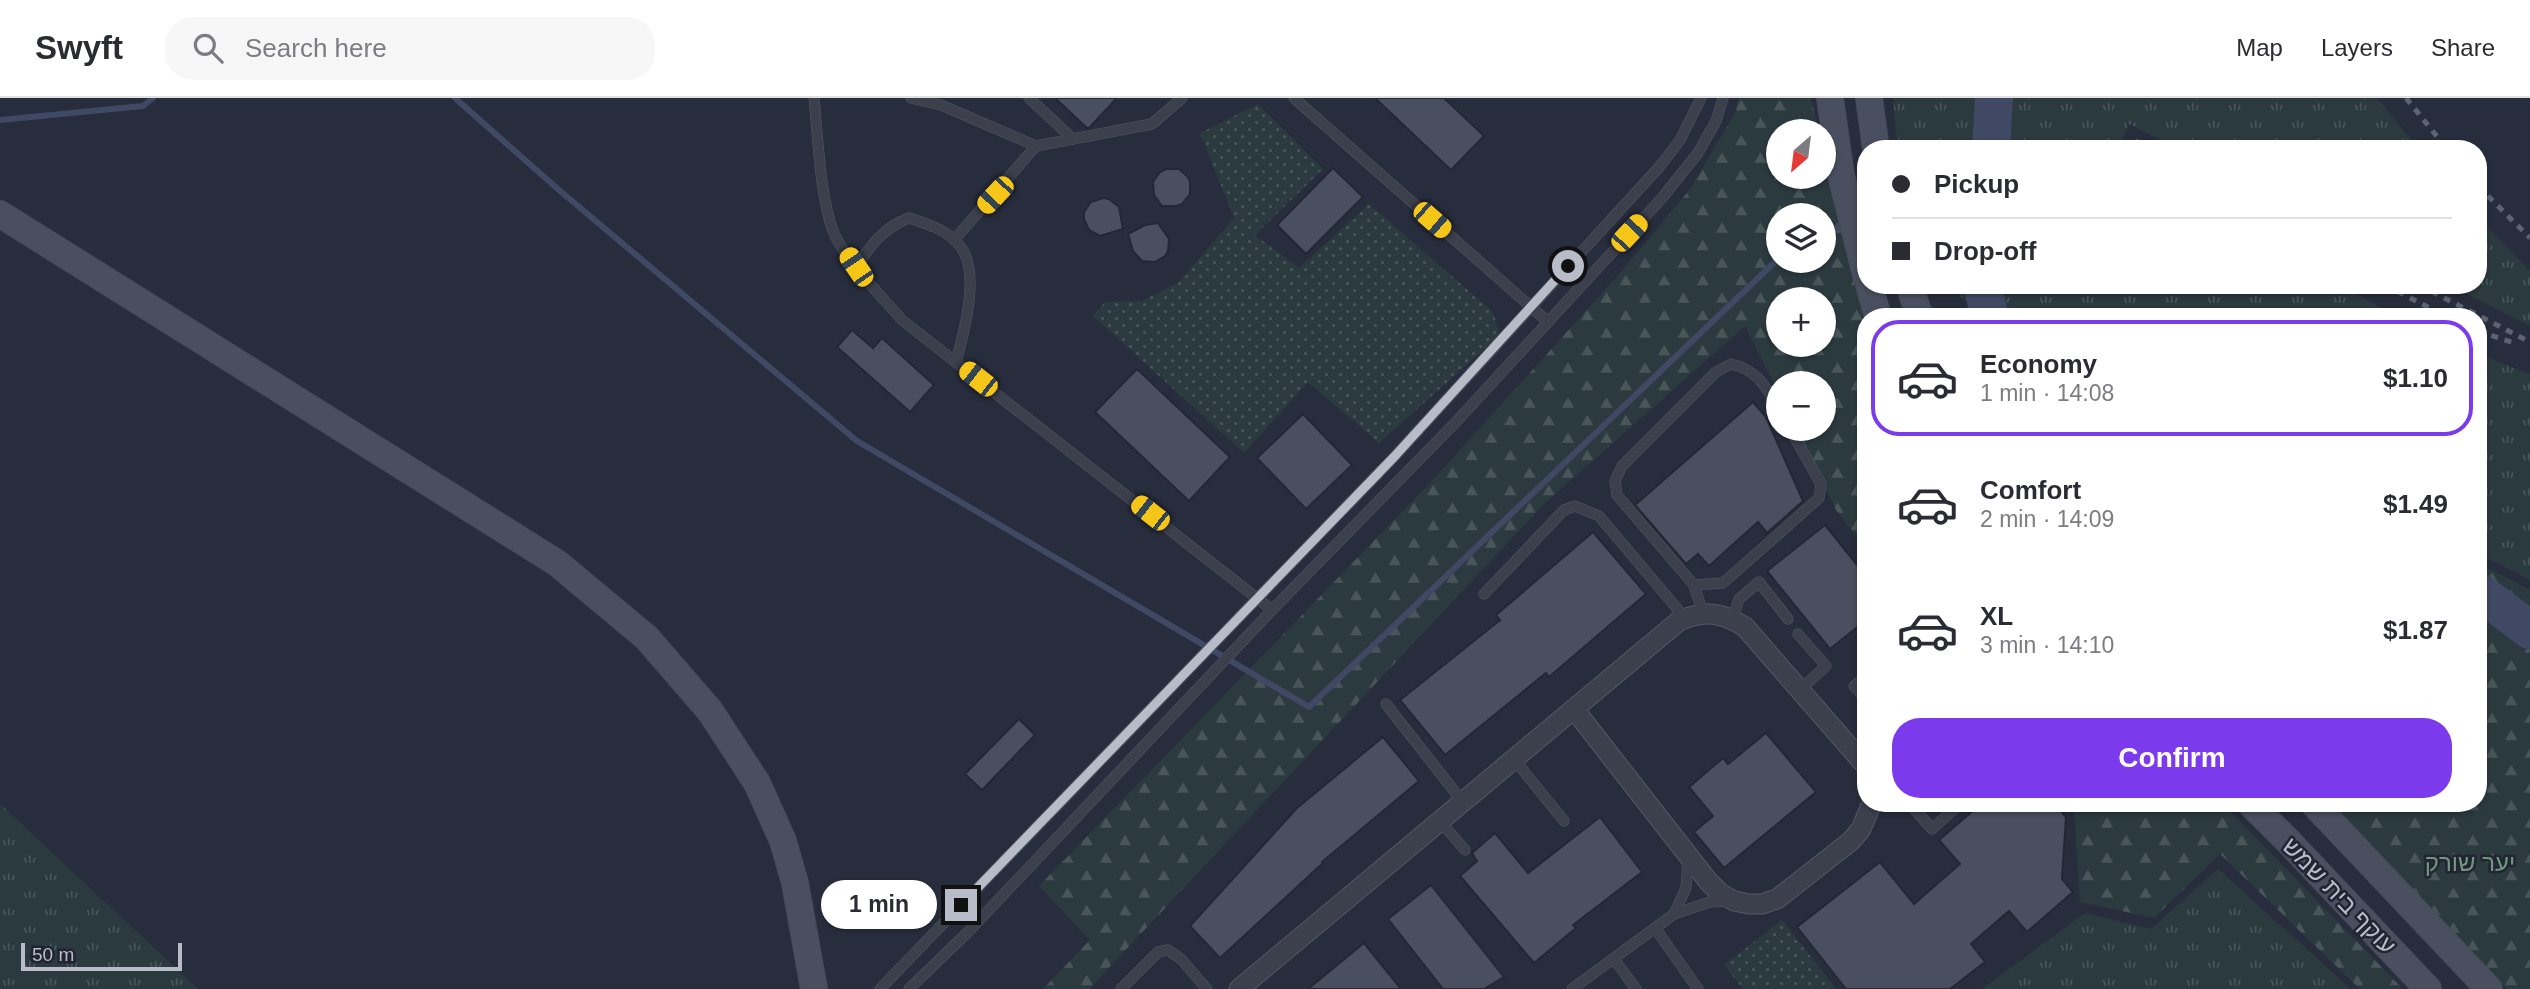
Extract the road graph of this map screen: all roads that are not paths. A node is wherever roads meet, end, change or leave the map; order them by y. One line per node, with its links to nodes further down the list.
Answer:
1 (814, 98): 16 (lane)
2 (911, 98): 12 (lane)
3 (1028, 98): 10 (lane)
4 (1182, 98): 10 (lane)
5 (1294, 98): 17 (lane)
6 (1701, 98): 17 (lane)
7 (1723, 98): 18 (lane)
8 (1830, 98): 14 (main road)
9 (1869, 98): 11 (main road)
10 (1073, 139): 12 (lane)
11 (1875, 140)
12 (1036, 146): 15 (lane)
13 (0, 214): 49 (main road)
14 (1857, 239)
15 (954, 240): 16 (lane); 19 (lane)
16 (856, 267): 19 (lane)
17 (1531, 306): 18 (lane); 24 (lane)
18 (1547, 321): 25 (lane)
19 (956, 362): 24 (lane)
20 (1766, 387): 22 (lane)
21 (1797, 441): 22 (lane)
22 (1694, 585): 26 (lane)
23 (1484, 594): 26 (lane)
24 (1258, 597): 25 (lane); 50 (lane)
25 (1272, 610): 51 (lane)
26 (1694, 615): 27 (street); 32 (street)
27 (1732, 619): 28 (lane); 30 (street)
28 (1788, 619)
29 (1798, 634): 30 (lane)
30 (1801, 689): 33 (street)
31 (1385, 704): 35 (lane)
32 (1574, 709): 34 (street); 44 (street)
33 (1857, 755)
34 (1514, 759): 35 (street); 42 (lane)
35 (1462, 801): 41 (street)
36 (1868, 812): 45 (street)
37 (1917, 812): 38 (lane)
38 (1951, 812)
39 (2258, 812): 58 (main road, עוקף בית שמש)
40 (2322, 812): 59 (main road, עוקף בית שמש)
41 (1439, 820): 43 (lane); 54 (street)
42 (1564, 821)
43 (1465, 850)
44 (1688, 856): 45 (street); 46 (lane)
45 (1734, 901): 46 (lane)
46 (1674, 914): 47 (lane)
47 (1655, 928): 48 (lane); 57 (lane)
48 (1614, 959): 55 (lane); 56 (lane)
49 (814, 989)
50 (880, 989)
51 (909, 989)
52 (1121, 989): 53 (lane)
53 (1208, 989)
54 (1238, 989)
55 (1572, 989)
56 (1636, 989)
57 (1698, 989)
58 (2428, 989)
59 (2489, 989)

